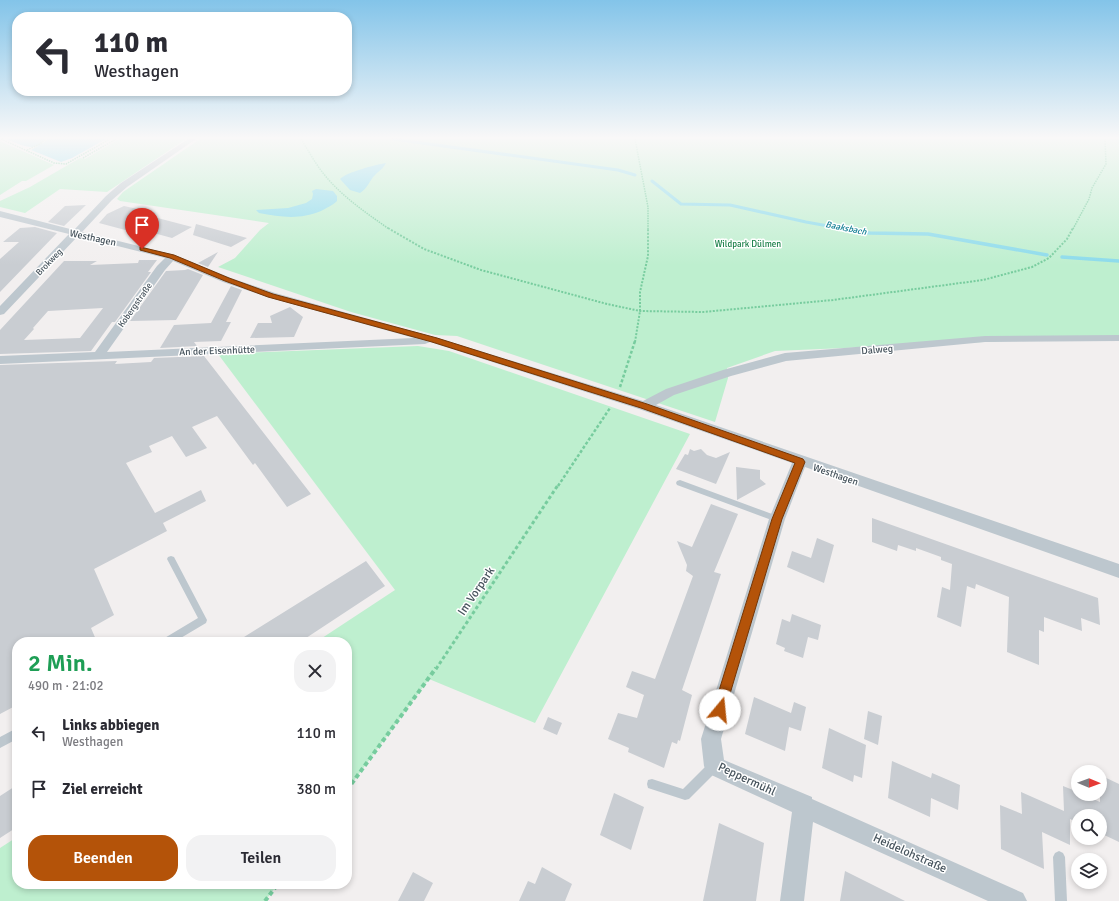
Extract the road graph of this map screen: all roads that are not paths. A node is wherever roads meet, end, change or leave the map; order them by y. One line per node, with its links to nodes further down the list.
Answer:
1 (130, 181): 3 (street, Brokweg)
2 (0, 214): 3 (street, Westhagen)
3 (76, 234): 4 (street, Westhagen); 5 (street, Brokweg)
4 (172, 257): 7 (street, Westhagen); 8 (street, Kobergstraße)
5 (0, 312)
6 (1119, 338): 10 (street, Dalweg)
7 (434, 340): 8 (street, An der Eisenhütte); 10 (street, Westhagen)
8 (100, 355): 9 (street, An der Eisenhütte)
9 (0, 360)
10 (644, 406): 11 (street, Westhagen)
11 (800, 462): 13 (street, Peppermühl); 15 (street, Westhagen)
12 (680, 483): 13 (lane)
13 (777, 519): 19 (street, Peppermühl)
14 (171, 559): 16 (lane)
15 (1119, 571)
16 (174, 637)
17 (12, 736): 18 (lane)
18 (0, 743)
19 (714, 766): 20 (lane); 21 (street, Peppermühl)
20 (652, 784)
21 (804, 805): 23 (street); 24 (street, Heidelohstraße)
22 (1059, 857): 25 (lane)
23 (792, 901)
24 (1015, 901)
25 (1061, 901)

